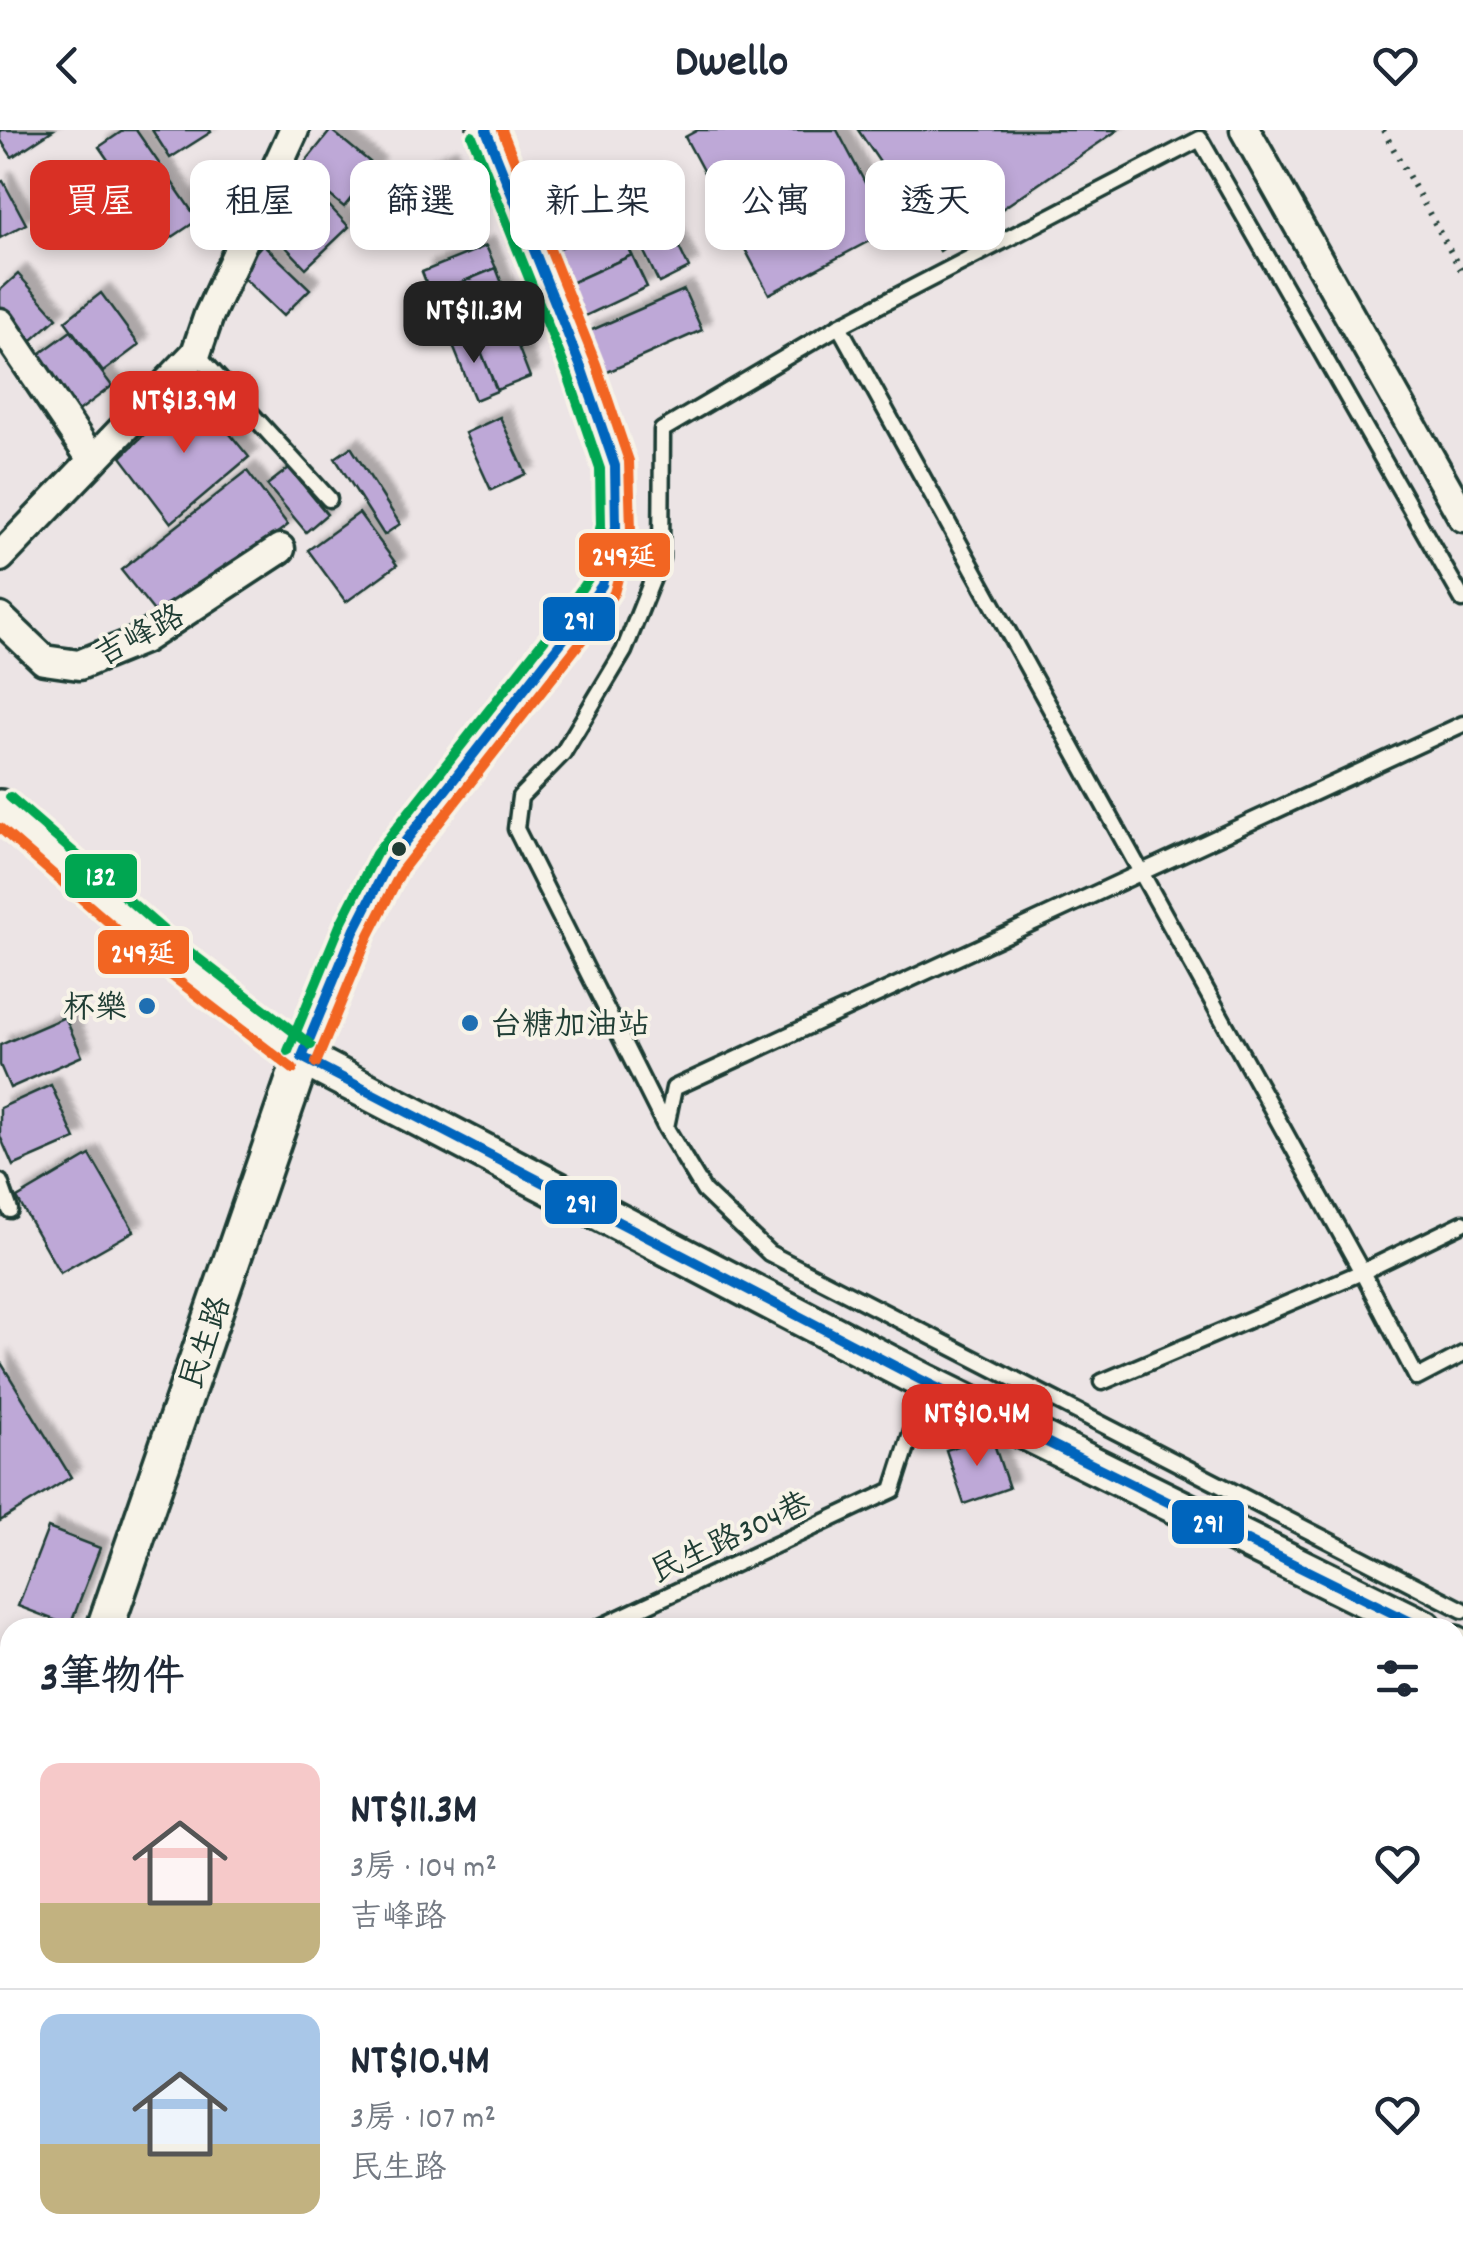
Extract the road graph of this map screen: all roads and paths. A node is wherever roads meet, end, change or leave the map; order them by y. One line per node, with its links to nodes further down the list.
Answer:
1 (294, 130): 8 (street)
2 (486, 130): 19 (street)
3 (1245, 130): 11 (street)
4 (1383, 130): 5 (path)
5 (1463, 274)
6 (0, 323): 9 (street)
7 (839, 326): 14 (lane); 18 (lane); 20 (lane)
8 (196, 352): 9 (street); 10 (lane)
9 (91, 458): 13 (street)
10 (329, 499)
11 (1463, 516)
12 (280, 550): 15 (street, 吉峰路)
13 (0, 556)
14 (1463, 600)
15 (0, 618)
16 (1463, 724): 18 (lane)
17 (0, 808): 19 (street)
18 (1140, 873): 20 (lane); 24 (lane)
19 (302, 1057): 27 (street); 29 (street, 民生路)
20 (666, 1128): 28 (lane)
21 (0, 1182): 22 (lane)
22 (10, 1210)
23 (1463, 1224): 24 (lane)
24 (1362, 1272): 25 (lane); 26 (lane)
25 (1463, 1354)
26 (1102, 1382)
27 (927, 1383): 30 (lane, 民生路304巷); 31 (street)
28 (1463, 1610)
29 (108, 1618)
30 (619, 1618)
31 (1404, 1618)

